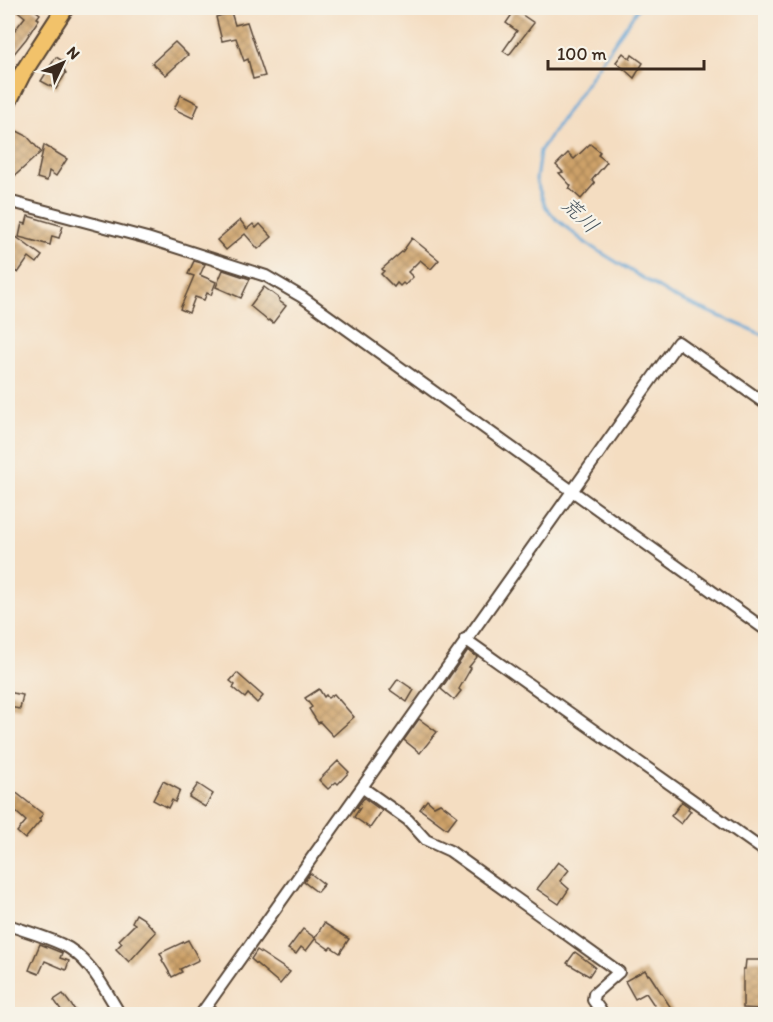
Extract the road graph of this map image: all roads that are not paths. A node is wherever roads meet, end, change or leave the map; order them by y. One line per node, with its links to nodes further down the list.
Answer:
1 (62, 9): 2 (main road)
2 (8, 102)
3 (8, 201): 5 (street)
4 (765, 404): 5 (street)
5 (572, 491): 6 (street); 7 (street)
6 (765, 630)
7 (465, 639): 8 (street); 9 (street)
8 (363, 788): 12 (street); 13 (street)
9 (765, 852)
10 (8, 925): 11 (street)
11 (120, 1014)
12 (201, 1014)
13 (603, 1014)

